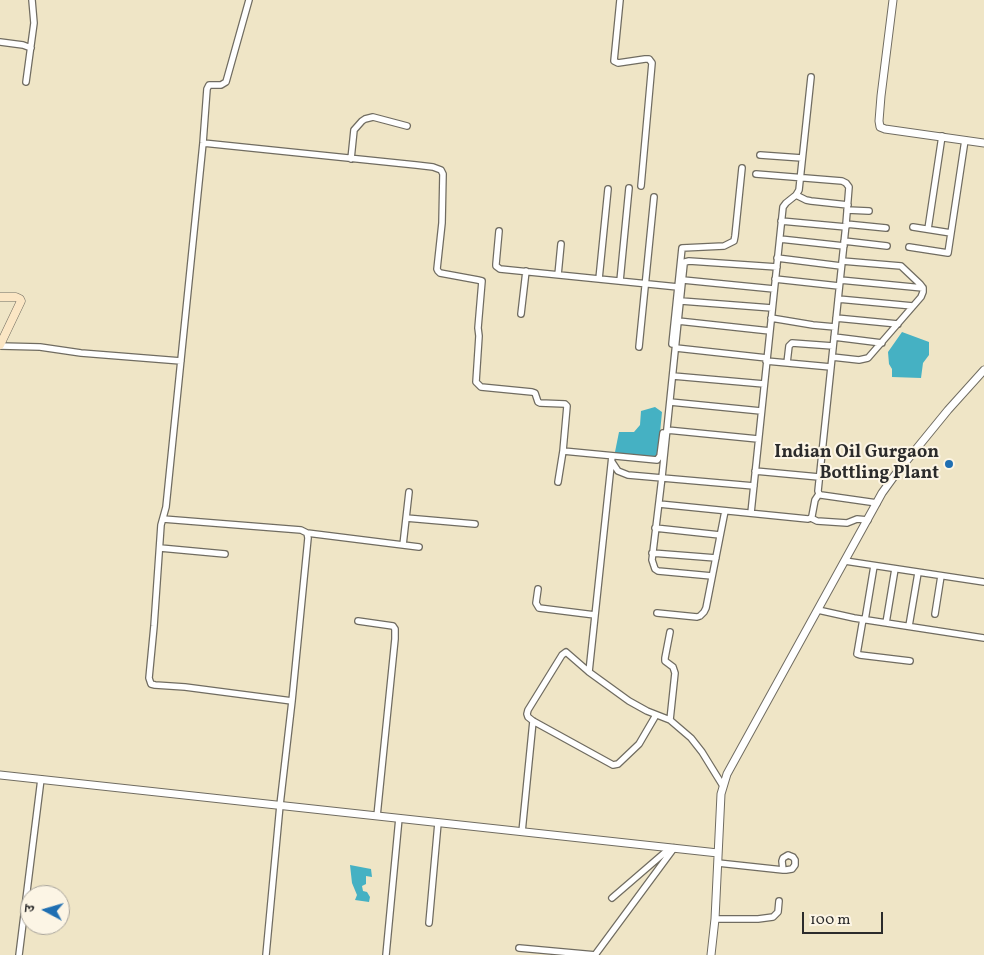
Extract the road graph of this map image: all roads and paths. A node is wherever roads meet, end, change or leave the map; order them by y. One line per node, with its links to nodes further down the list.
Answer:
1 (32, 0): 6 (street)
2 (248, 0): 13 (street)
3 (620, 0): 20 (street)
4 (893, 0): 10 (street)
5 (0, 42): 6 (street)
6 (31, 48): 8 (street)
7 (811, 77): 15 (street)
8 (26, 82)
9 (408, 126): 16 (street)
10 (942, 136): 11 (street); 31 (street)
11 (965, 140): 12 (street); 33 (street)
12 (984, 142)
13 (203, 143): 16 (street); 73 (street)
14 (760, 155): 15 (street)
15 (802, 158): 19 (street)
16 (351, 159): 83 (street)
17 (742, 168): 50 (street)
18 (756, 174): 19 (street)
19 (800, 178): 23 (street); 25 (street)
20 (641, 186)
21 (629, 188): 47 (street)
22 (608, 189): 45 (street)
23 (796, 195): 25 (street); 27 (street)
24 (654, 196): 49 (street)
25 (848, 208): 26 (street); 28 (street)
26 (869, 211)
27 (782, 221): 28 (street); 34 (street)
28 (846, 226): 30 (street); 36 (street)
29 (913, 227): 31 (street)
30 (886, 228)
31 (928, 230): 33 (street)
32 (499, 231): 42 (street)
33 (951, 233): 38 (street)
34 (780, 239): 36 (street); 39 (street)
35 (561, 244): 43 (street)
36 (844, 244): 37 (street); 40 (street)
37 (887, 246)
38 (909, 247)
39 (777, 258): 40 (street); 41 (street)
40 (842, 263): 48 (street); 51 (street)
41 (776, 267): 44 (street); 46 (street)
42 (526, 271): 43 (street); 58 (street)
43 (558, 275): 45 (street)
44 (775, 278): 48 (street); 52 (street)
45 (599, 279): 47 (street)
46 (683, 280): 52 (street); 55 (street)
47 (620, 281): 49 (street)
48 (840, 283): 51 (street); 54 (street)
49 (645, 284): 50 (street); 68 (street)
50 (678, 287): 84 (street)
51 (923, 288): 56 (street)
52 (774, 289): 57 (street)
53 (0, 296): 67 (main road)
54 (838, 299): 56 (street); 60 (street)
55 (680, 301): 57 (street); 61 (street)
56 (913, 306): 62 (street)
57 (772, 308): 59 (street)
58 (521, 314)
59 (771, 318): 63 (street); 64 (street)
60 (836, 318): 62 (street); 63 (street)
61 (678, 321): 64 (street); 70 (street)
62 (898, 324): 66 (street)
63 (835, 327): 65 (street)
64 (770, 331): 72 (street)
65 (834, 337): 66 (street); 69 (street)
66 (882, 343): 71 (street)
67 (0, 346): 73 (street)
68 (639, 346)
69 (833, 346): 71 (street); 74 (street)
70 (676, 348): 72 (street); 77 (street)
71 (832, 357): 75 (street)
72 (767, 359): 74 (street); 78 (street)
73 (181, 361): 98 (street)
74 (787, 363): 75 (street)
75 (831, 367): 87 (street)
76 (984, 370): 92 (street)
77 (673, 376): 78 (street); 79 (street)
78 (764, 384): 80 (street)
79 (670, 402): 80 (street); 81 (street)
80 (761, 411): 82 (street)
81 (667, 430): 82 (street); 86 (street)
82 (758, 439): 85 (street)
83 (563, 451): 84 (street); 88 (street)
84 (612, 459): 86 (street); 121 (street)
85 (755, 471): 87 (street); 89 (street)
86 (662, 477): 89 (street); 93 (street)
87 (819, 477): 91 (street)
88 (558, 482)
89 (754, 486): 95 (street)
90 (409, 492): 96 (street)
91 (819, 494): 92 (street); 97 (street)
92 (877, 503): 99 (street)
93 (658, 504): 94 (street); 101 (street)
94 (725, 511): 95 (street); 103 (street)
95 (751, 513): 97 (street)
96 (406, 518): 100 (street); 104 (street)
97 (811, 518): 99 (street)
98 (163, 519): 102 (street); 106 (street)
99 (868, 520): 110 (street)
100 (475, 524)
101 (656, 528): 103 (street); 107 (street)
102 (307, 533): 104 (street); 130 (street)
103 (720, 535): 109 (street)
104 (403, 545): 105 (street)
105 (419, 547)
106 (160, 548): 108 (street); 130 (street)
107 (652, 553): 109 (street); 114 (street)
108 (225, 554)
109 (716, 558): 114 (street)
110 (845, 561): 111 (street); 118 (street)
111 (874, 566): 112 (street); 122 (street)
112 (895, 569): 113 (street); 124 (street)
113 (918, 573): 115 (street); 125 (street)
114 (712, 576): 119 (street)
115 (941, 576): 116 (street); 120 (street)
116 (984, 582)
117 (538, 589): 121 (street)
118 (818, 610): 122 (street); 136 (street)
119 (657, 613)
120 (934, 614)
121 (596, 615): 129 (street)
122 (864, 620): 124 (street); 128 (street)
123 (358, 621): 138 (street)
124 (886, 623): 125 (street)
125 (909, 626): 127 (street)
126 (670, 632): 132 (street)
127 (984, 638)
128 (910, 661)
129 (589, 672): 131 (street); 133 (street)
130 (292, 701): 137 (street)
131 (656, 716): 132 (street); 133 (street)
132 (670, 720): 136 (street)
133 (533, 721): 141 (street)
134 (0, 775): 135 (street)
135 (41, 779): 137 (street); 151 (street)
136 (723, 786): 143 (street)
137 (280, 805): 138 (street); 152 (street)
138 (377, 816): 139 (street)
139 (399, 818): 140 (street); 153 (street)
140 (438, 823): 141 (street); 149 (street)
141 (522, 832): 142 (street)
142 (672, 848): 143 (street); 146 (street); 154 (street)
143 (718, 853): 144 (street)
144 (718, 863): 145 (street); 148 (street)
145 (783, 870)
146 (612, 898)
147 (779, 901): 148 (street)
148 (715, 919): 155 (street)
149 (429, 923)
150 (519, 948): 154 (street)
151 (19, 955)
152 (266, 955)
153 (386, 955)
154 (596, 955)
155 (711, 955)

